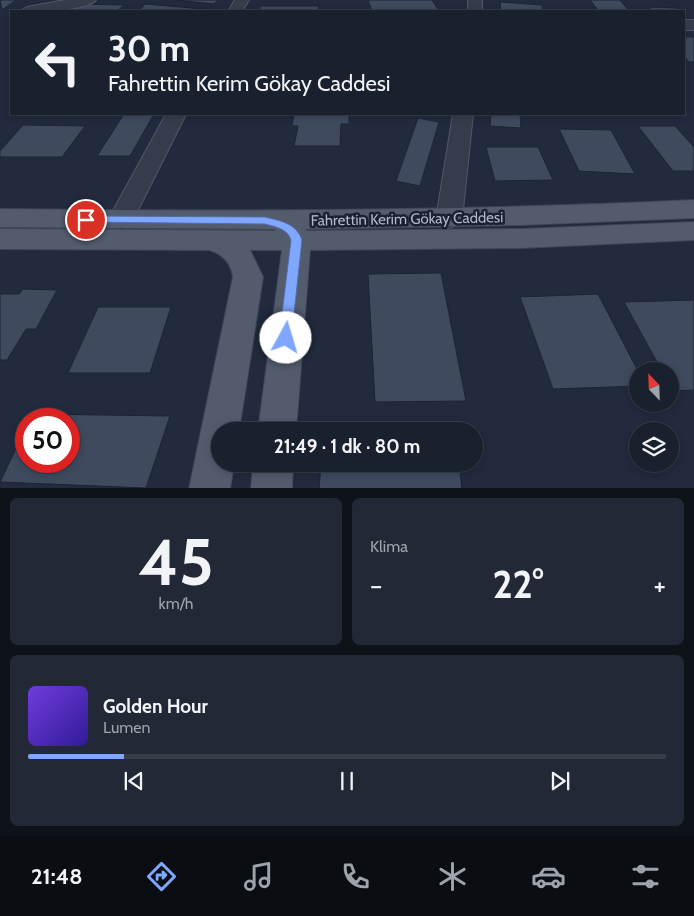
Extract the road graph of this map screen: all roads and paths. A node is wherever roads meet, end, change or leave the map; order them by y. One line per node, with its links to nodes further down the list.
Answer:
1 (89, 0): 2 (street)
2 (33, 10)
3 (175, 115): 8 (street)
4 (463, 115): 7 (street)
5 (694, 209): 7 (main road, Fahrettin Kerim Gökay Caddesi)
6 (0, 218): 8 (main road, Fahrettin Kerim Gökay Caddesi)
7 (449, 218): 9 (main road, Fahrettin Kerim Gökay Caddesi)
8 (120, 220): 9 (main road, Fahrettin Kerim Gökay Caddesi)
9 (265, 220): 13 (main road)
10 (694, 231): 13 (main road, Fahrettin Kerim Gökay Caddesi)
11 (0, 239): 12 (main road, Fahrettin Kerim Gökay Caddesi)
12 (197, 240): 13 (main road, Fahrettin Kerim Gökay Caddesi); 14 (main road)
13 (296, 240): 15 (main road)
14 (222, 422)
15 (278, 422)
16 (212, 472): 18 (main road)
17 (272, 472): 19 (main road)
18 (209, 488)
19 (271, 488)

